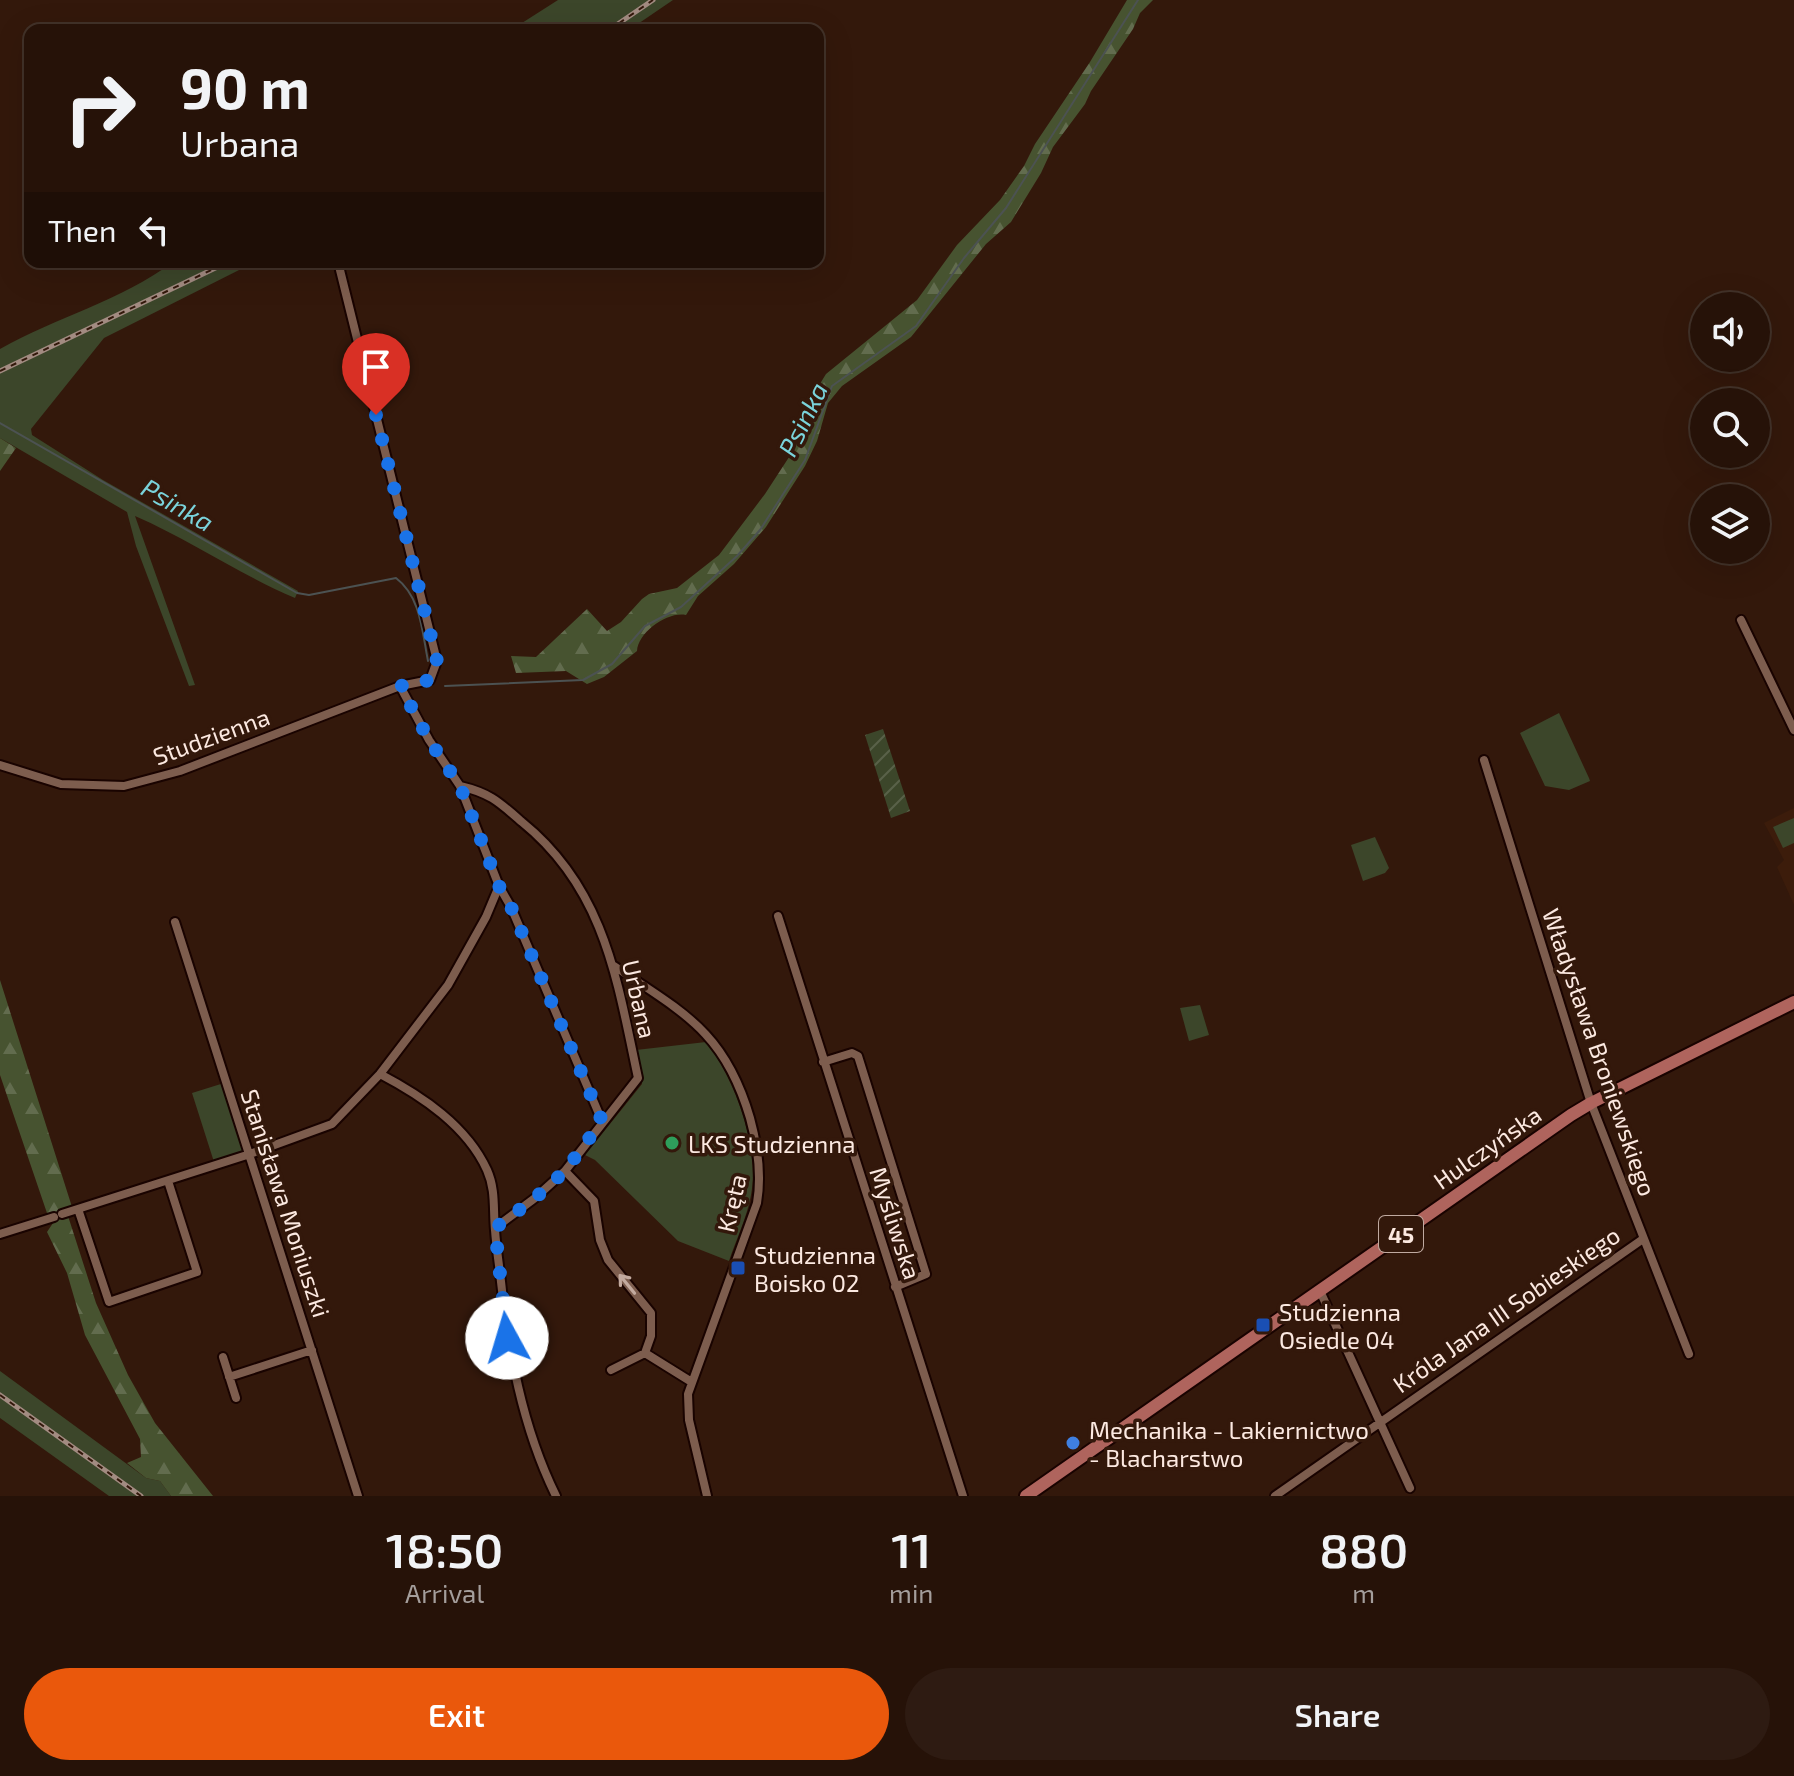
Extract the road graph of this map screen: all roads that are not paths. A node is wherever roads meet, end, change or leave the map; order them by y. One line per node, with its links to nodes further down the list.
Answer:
1 (339, 268): 3 (street, Studzienna)
2 (1741, 620): 4 (street)
3 (400, 686): 6 (street, Studzienna); 7 (street)
4 (1794, 730)
5 (1484, 760): 15 (street, Władysława Broniewskiego)
6 (0, 765)
7 (460, 786): 8 (street); 11 (street, Urbana)
8 (499, 886): 14 (street); 16 (street)
9 (778, 916): 13 (street, Myśliwska)
10 (175, 922): 17 (street, Stanisława Moniuszki)
11 (614, 966): 16 (street, Urbana); 32 (street, Kręta)
12 (1794, 1002): 15 (main road, Hulczyńska / 45)
13 (823, 1062): 24 (street, Myśliwska); 24 (street)
14 (380, 1074): 17 (street); 21 (street)
15 (1591, 1103): 23 (street, Władysława Broniewskiego); 25 (main road, Hulczyńska / 45)
16 (602, 1121): 18 (street, Urbana)
17 (250, 1154): 19 (street); 26 (street, Stanisława Moniuszki)
18 (565, 1171): 21 (street, Urbana); 27 (street, one-way to 18)
19 (168, 1181): 20 (street); 20 (street)
20 (78, 1209): 22 (street)
21 (495, 1228): 37 (street)
22 (0, 1234)
23 (1643, 1239): 28 (street, Władysława Broniewskiego); 34 (street, Króla Jana III Sobieskiego)
24 (895, 1287): 39 (street, Myśliwska)
25 (1320, 1291): 34 (street); 40 (main road, Hulczyńska / 45)
26 (312, 1350): 31 (street); 36 (street, Stanisława Moniuszki)
27 (645, 1353): 30 (street); 32 (street)
28 (1689, 1354)
29 (223, 1357): 31 (street)
30 (611, 1370)
31 (229, 1377): 33 (street)
32 (690, 1381): 38 (street, Kręta)
33 (236, 1398)
34 (1380, 1422): 35 (street); 41 (street, Króla Jana III Sobieskiego)
35 (1410, 1488)
36 (358, 1496)
37 (556, 1496)
38 (707, 1496)
39 (963, 1496)
40 (1026, 1496)
41 (1275, 1496)

